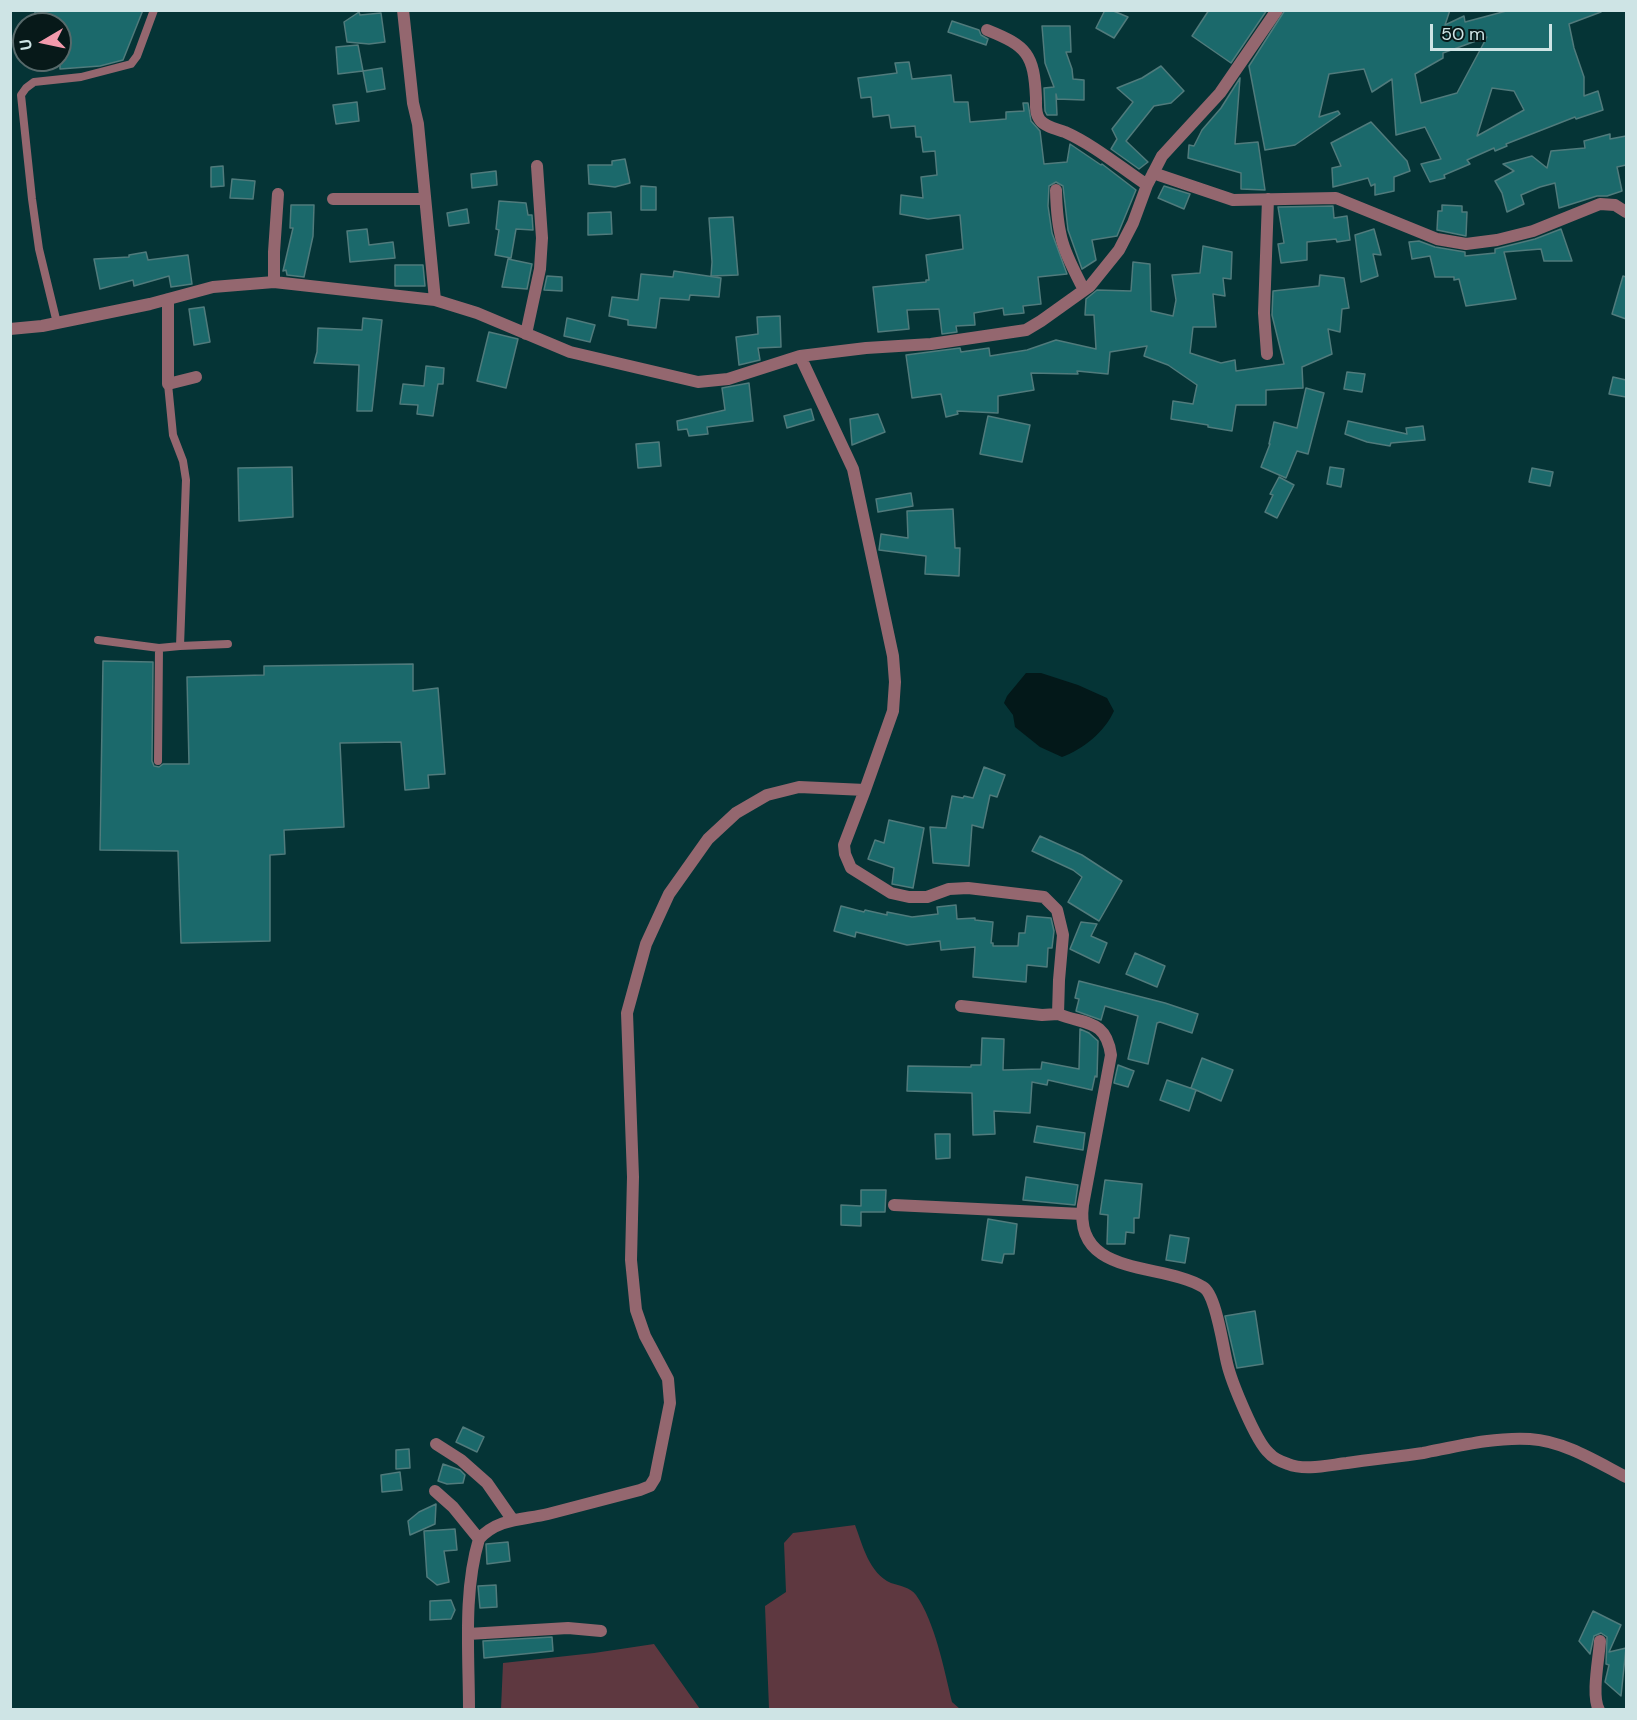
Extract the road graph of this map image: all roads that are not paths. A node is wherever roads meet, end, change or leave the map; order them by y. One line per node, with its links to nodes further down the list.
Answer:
1 (154, 10): 18 (lane)
2 (403, 10): 11 (street)
3 (1277, 10): 6 (street)
4 (987, 30): 7 (street)
5 (537, 166): 20 (street)
6 (1153, 172): 7 (street); 12 (street)
7 (1147, 185): 15 (street)
8 (1056, 190): 15 (street)
9 (278, 194): 14 (street)
10 (333, 199): 11 (street)
11 (424, 199): 17 (street)
12 (1268, 199): 13 (street); 21 (street)
13 (1626, 212)
14 (274, 282): 16 (street); 17 (street)
15 (1084, 290): 22 (street)
16 (168, 299): 18 (street); 24 (street)
17 (435, 300): 20 (street)
18 (57, 323): 19 (street)
19 (10, 329)
20 (526, 334): 22 (street)
21 (1267, 354)
22 (800, 356): 30 (street)
23 (196, 377): 24 (street)
24 (168, 384): 27 (lane)
25 (98, 640): 28 (lane)
26 (228, 644): 27 (lane)
27 (180, 646): 28 (lane)
28 (159, 648): 29 (lane)
29 (158, 761)
30 (865, 790): 32 (street); 38 (street)
31 (962, 1006): 32 (street)
32 (1058, 1014): 34 (street)
33 (894, 1204): 34 (street)
34 (1082, 1214): 36 (street)
35 (436, 1444): 38 (street)
36 (1626, 1477)
37 (435, 1491): 39 (street)
38 (512, 1519): 39 (street)
39 (479, 1539): 41 (street)
40 (601, 1631): 41 (street)
41 (468, 1634): 43 (street)
42 (1600, 1641): 44 (street)
43 (469, 1710)
44 (1599, 1710)

